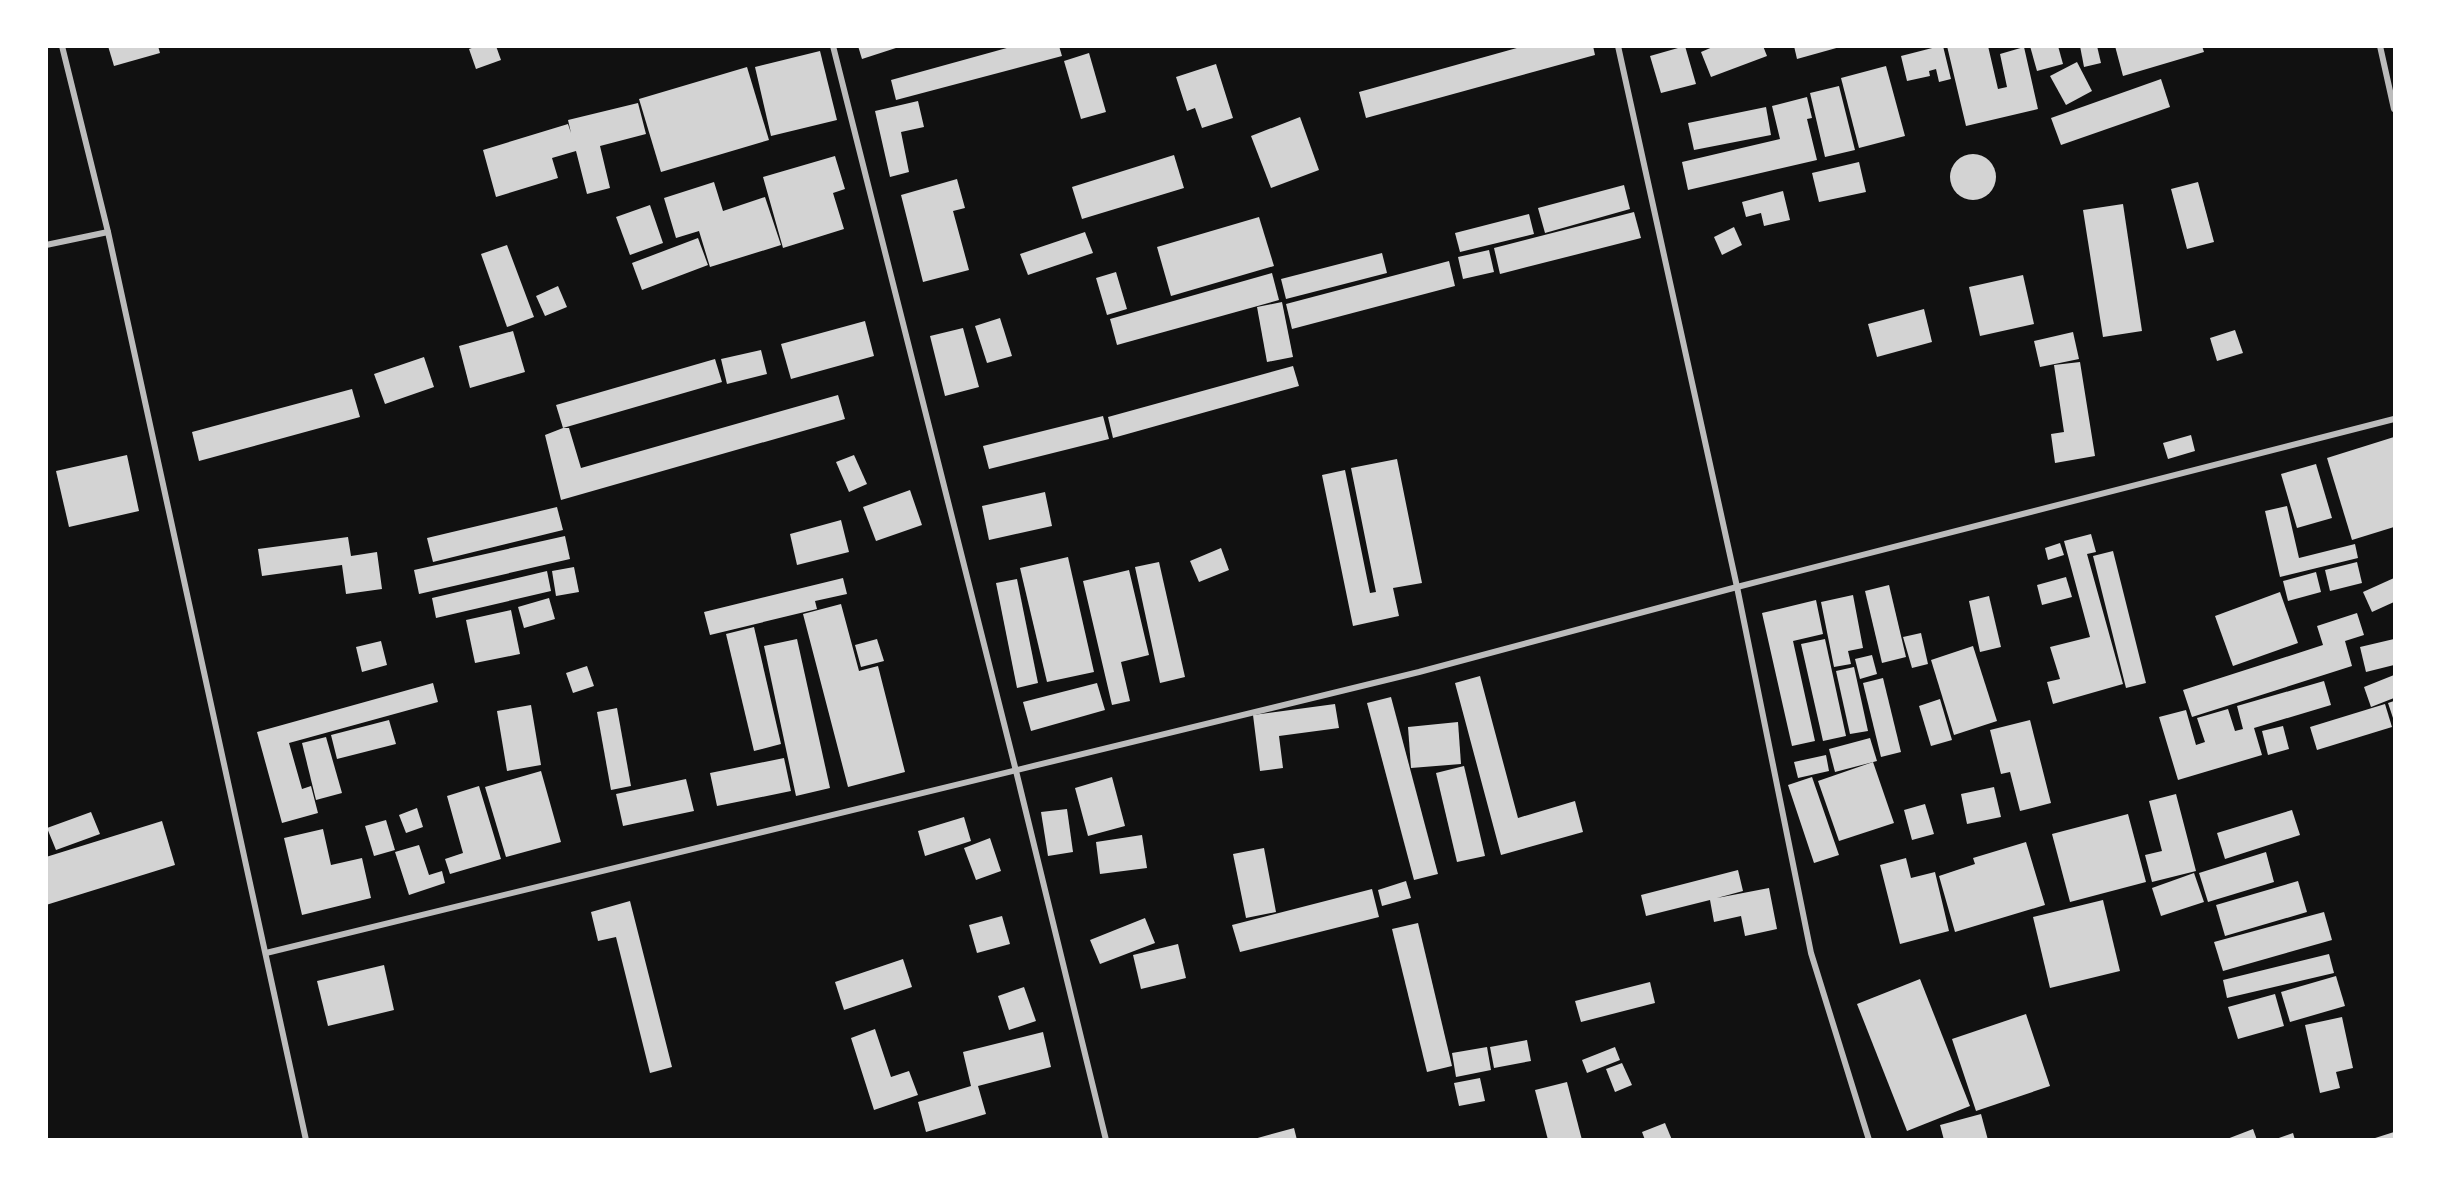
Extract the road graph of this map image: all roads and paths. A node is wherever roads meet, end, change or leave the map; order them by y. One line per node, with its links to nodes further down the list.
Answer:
1 (62, 46): 6 (street)
2 (833, 46): 10 (street)
3 (1618, 46): 9 (street)
4 (2380, 46): 5 (street)
5 (2394, 109)
6 (108, 232): 7 (street); 11 (street)
7 (46, 245)
8 (2394, 419): 9 (street)
9 (1737, 587): 10 (street); 14 (street)
10 (1016, 771): 11 (street); 13 (street)
11 (266, 953): 12 (street)
12 (306, 1140)
13 (1106, 1140)
14 (1869, 1140)

